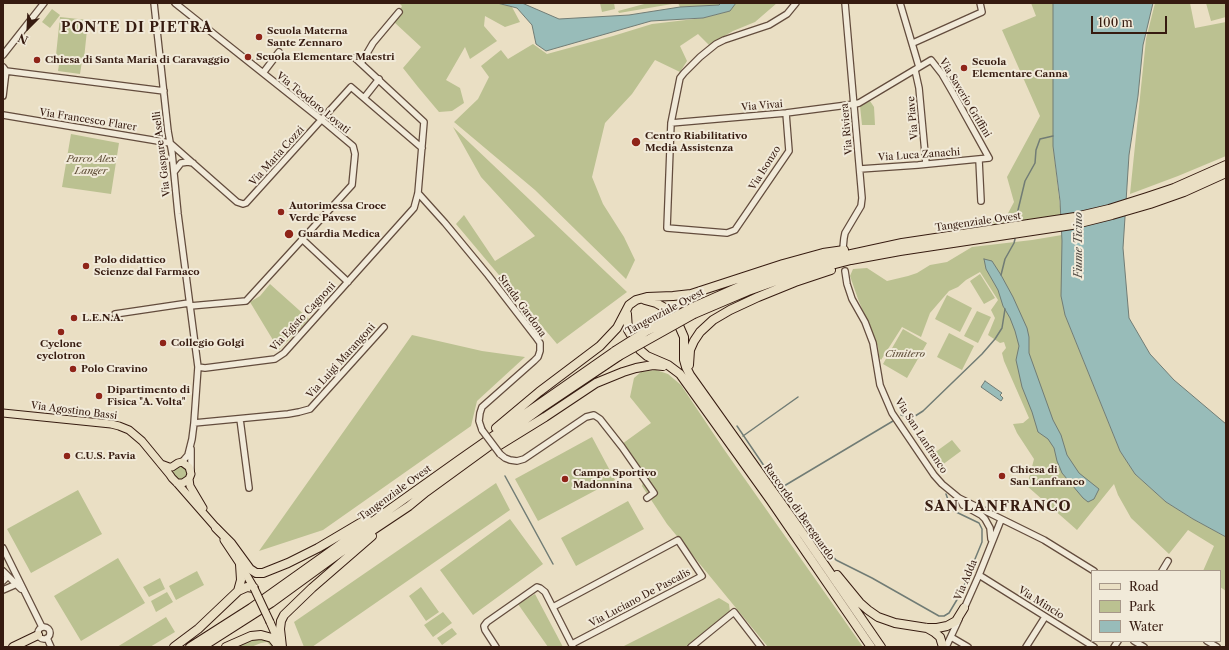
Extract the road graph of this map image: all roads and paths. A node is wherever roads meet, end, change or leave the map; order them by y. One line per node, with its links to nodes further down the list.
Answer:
1 (44, 3): 11 (street)
2 (154, 3): 18 (street, Via Gaspare Aselli)
3 (175, 3): 16 (street, Via Teodoro Lovati)
4 (796, 3): 25 (street)
5 (846, 3): 21 (street, Via Riviera)
6 (900, 3): 9 (street, Via Piave)
7 (980, 3): 9 (street)
8 (399, 12): 13 (street)
9 (913, 43): 15 (street, Via Piave)
10 (279, 52): 16 (street)
11 (3, 56)
12 (355, 58): 13 (street)
13 (361, 63): 17 (street)
14 (4, 69): 18 (street); 19 (street)
15 (917, 69): 21 (street, Via Saverio Griffini); 28 (street, Via Saverio Griffini); 31 (street, Via Piave)
16 (263, 73): 24 (street, Via Teodoro Lovati)
17 (379, 79): 20 (street); 27 (street, Via Egisto Cagnoni)
18 (164, 91): 26 (street, Via Gaspare Aselli)
19 (3, 96)
20 (364, 98): 24 (street, Via Maria Cozzi); 27 (street)
21 (855, 104): 22 (street, Via Vivai); 33 (street, Via Riviera)
22 (786, 113): 25 (street, Via Vivai); 25 (street, Via Isonzo)
23 (3, 115): 26 (street, Via Francesco Flarer)
24 (322, 120): 30 (street, Via Maria Cozzi); 39 (street, Via Teodoro Lovati)
25 (671, 123)
26 (170, 143): 30 (street); 34 (street, Via Gaspare Aselli)
27 (422, 148): 36 (street, Via Egisto Cagnoni)
28 (989, 158): 29 (street, Via Luca Zanachi)
29 (979, 160): 31 (street, Via Luca Zanachi); 37 (street)
30 (194, 163): 34 (street)
31 (926, 164): 33 (street, Via Luca Zanachi)
32 (1226, 166): 38 (highway, Tangenziale Ovest)
33 (860, 169): 41 (street, Via Riviera)
34 (174, 172): 45 (street, Via Gaspare Aselli)
35 (1226, 173): 38 (highway, Tangenziale Ovest)
36 (418, 193): 43 (street, Via Egisto Cagnoni); 66 (street, Strada Gardona, bridge)
37 (981, 201)
38 (1020, 229): 40 (highway, Tangenziale Ovest)
39 (302, 239): 43 (street); 45 (street)
40 (901, 247): 44 (highway); 51 (highway); 58 (highway, Tangenziale Ovest, bridge)
41 (844, 248)
42 (845, 271): 67 (street, Via San Lanfranco)
43 (348, 282): 49 (street, Via Egisto Cagnoni)
44 (638, 299): 46 (highway); 51 (highway)
45 (190, 304): 47 (street); 49 (street, Via Gaspare Aselli)
46 (627, 309): 50 (highway); 58 (highway)
47 (114, 314)
48 (384, 327): 53 (street, Via Luigi Marangoni)
49 (198, 367): 54 (street, Via Gaspare Aselli)
50 (675, 370): 51 (highway); 58 (highway)
51 (698, 392): 71 (highway, Raccordo di Bereguardo); 104 (highway, Raccordo di Bereguardo)
52 (3, 413): 57 (main road, Via Agostino Bassi)
53 (240, 419): 54 (street, Via Luigi Marangoni); 65 (street)
54 (194, 422): 55 (street, Via Gaspare Aselli)
55 (192, 439): 56 (street, Via Gaspare Aselli); 60 (street, Via Gaspare Aselli)
56 (182, 462): 59 (main road); 60 (main road)
57 (159, 463): 59 (main road); 61 (main road, Via Agostino Bassi)
58 (460, 463): 64 (highway, Tangenziale Ovest); 68 (highway, Tangenziale Ovest)
59 (172, 467): 61 (main road)
60 (191, 471): 62 (main road)
61 (170, 475): 63 (main road)
62 (189, 479): 63 (main road); 70 (main road)
63 (177, 483): 70 (main road)
64 (422, 486): 70 (highway); 97 (highway, Tangenziale Ovest)
65 (249, 488)
66 (647, 498)
67 (960, 498): 69 (street, Via San Lanfranco); 72 (street)
68 (409, 506): 98 (highway, Tangenziale Ovest); 100 (highway)
69 (1001, 520): 72 (street, Via Adda); 76 (street, Via San Lanfranco)
70 (215, 526): 75 (main road)
71 (804, 535): 89 (highway); 105 (highway, Raccordo di Bereguardo)
72 (992, 542): 79 (street, Via Adda)
73 (3, 548): 82 (street)
74 (1168, 561): 77 (street)
75 (240, 564): 83 (main road); 85 (highway)
76 (1092, 570)
77 (1163, 570)
78 (3, 571): 80 (street)
79 (979, 575): 87 (street, Via Adda); 88 (street, Via Mincio)
80 (8, 576): 81 (street); 82 (street)
81 (3, 581)
82 (18, 583): 84 (street); 90 (street)
83 (254, 588): 85 (highway); 100 (main road, bridge)
84 (3, 590)
85 (238, 591): 96 (highway)
86 (553, 607): 93 (street, Via Luciano De Pascalis); 93 (street, Via Luciano De Pascalis); 101 (street, Via Luciano De Pascalis)
87 (964, 608): 89 (highway); 91 (street, Via Adda)
88 (1045, 617): 108 (street); 109 (street, Via Mincio)
89 (927, 628): 106 (highway)
90 (40, 631): 92 (street); 92 (street); 94 (highway)
91 (951, 637): 106 (street, Via Adda); 107 (street)
92 (47, 638): 95 (street)
93 (572, 646)
94 (12, 647)
95 (51, 647)
96 (174, 647)
97 (190, 647)
98 (202, 647)
99 (226, 647): 100 (highway)
100 (281, 647)
101 (496, 647)
102 (691, 647): 103 (street)
103 (761, 647)
104 (871, 647)
105 (881, 647)
106 (945, 647)
107 (968, 647)
108 (1026, 647)
109 (1094, 647)

